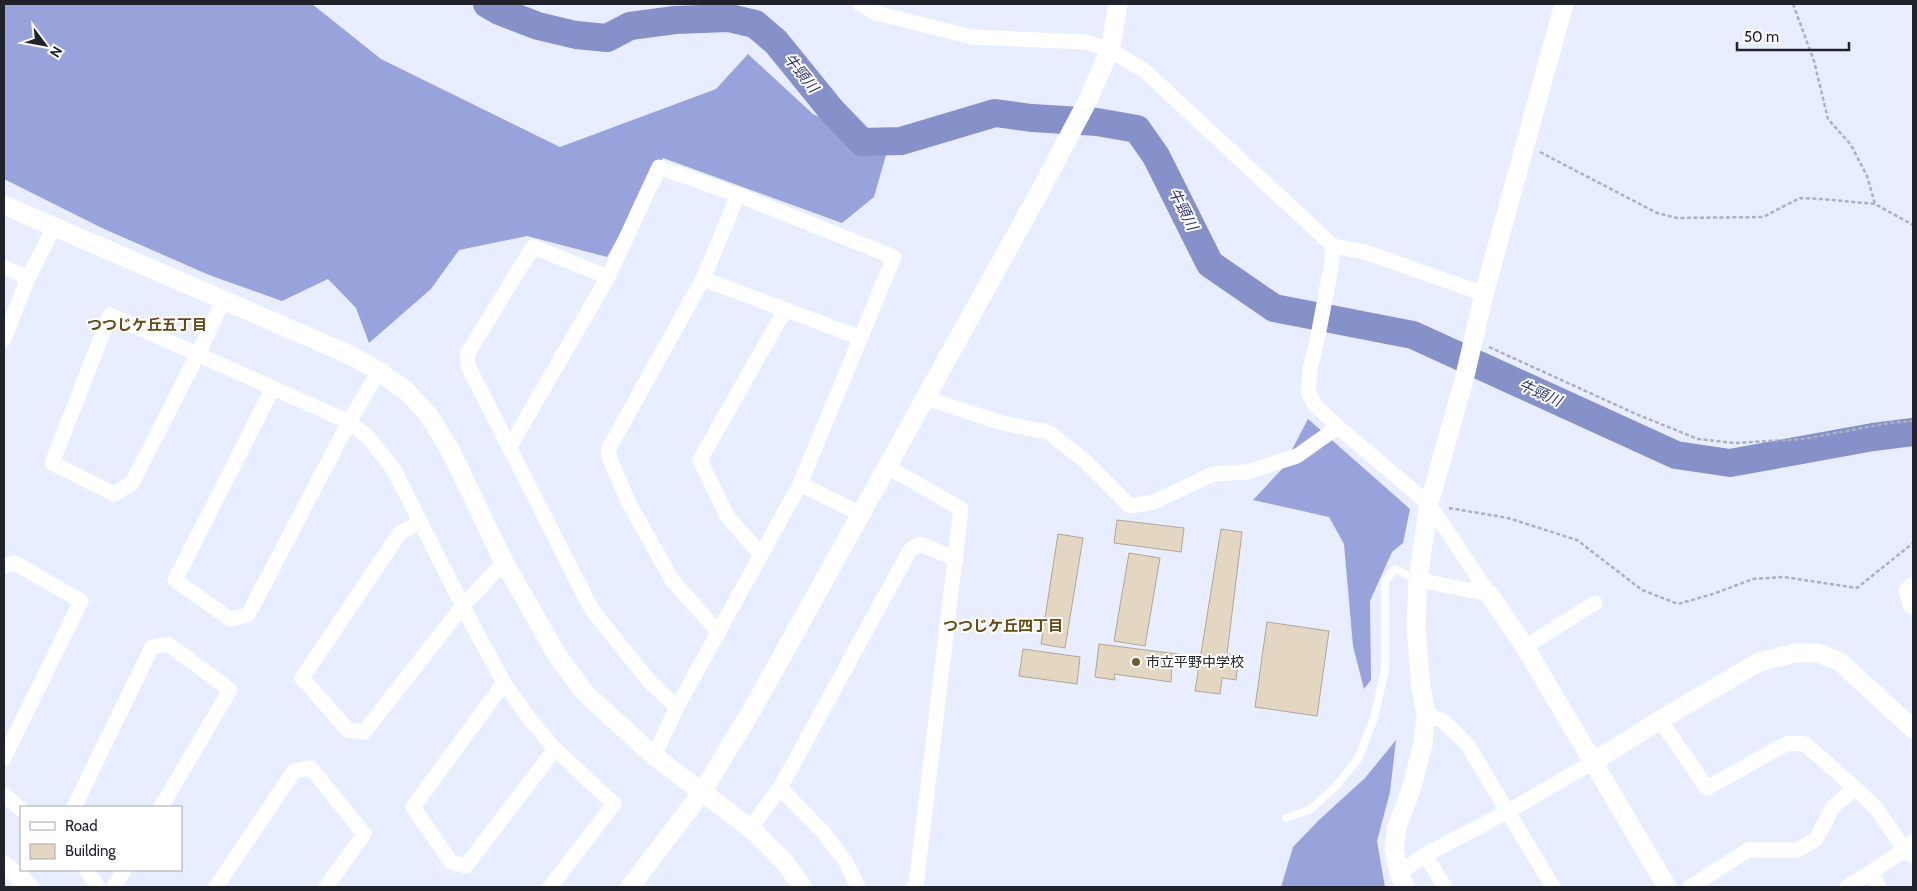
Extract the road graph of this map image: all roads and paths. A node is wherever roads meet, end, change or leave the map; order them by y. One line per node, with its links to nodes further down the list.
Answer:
1 (860, 4): 5 (street)
2 (1118, 4): 5 (street)
3 (1564, 4): 6 (street)
4 (1793, 4): 8 (path)
5 (1110, 50): 12 (street); 26 (street)
6 (1525, 144): 8 (path); 17 (street)
7 (738, 195): 14 (street); 16 (street); 20 (street)
8 (1875, 204): 10 (path)
9 (4, 205): 11 (street)
10 (1913, 225)
11 (54, 227): 15 (street); 18 (street)
12 (1333, 246): 17 (street); 29 (street)
13 (4, 267): 15 (street)
14 (608, 277): 30 (street); 30 (street)
15 (28, 278): 21 (street)
16 (703, 279): 19 (street); 47 (street)
17 (1484, 294): 22 (street)
18 (222, 301): 23 (street); 24 (street)
19 (785, 310): 20 (street); 37 (street)
20 (861, 338): 32 (street)
21 (4, 340)
22 (1474, 340): 27 (path); 33 (street)
23 (198, 354): 23 (street); 25 (street)
24 (379, 371): 28 (street); 39 (street)
25 (273, 388): 28 (street); 28 (street)
26 (926, 398): 29 (street); 31 (street)
27 (1913, 421)
28 (349, 422): 35 (street)
29 (1338, 427): 33 (street)
30 (509, 448): 50 (street)
31 (888, 467): 34 (street); 38 (street)
32 (800, 484): 34 (street); 37 (street)
33 (1429, 504): 36 (path); 41 (street); 43 (street)
34 (861, 514): 60 (street)
35 (420, 522): 45 (street); 45 (street)
36 (1913, 543)
37 (761, 555): 47 (street)
38 (956, 559): 58 (street); 84 (street)
39 (504, 562): 45 (street); 55 (street)
40 (4, 566): 56 (street)
41 (1418, 580): 43 (street); 51 (street); 66 (lane)
42 (1913, 584): 46 (street)
43 (1489, 594): 48 (street)
44 (1596, 603): 48 (street)
45 (463, 606): 49 (street)
46 (1913, 608)
47 (719, 633): 50 (street)
48 (1525, 647): 57 (street)
49 (504, 683): 54 (street); 54 (street)
50 (677, 707): 55 (street)
51 (1426, 714): 65 (street); 74 (street)
52 (1660, 720): 53 (street); 57 (street); 59 (street)
53 (1913, 729)
54 (555, 749): 80 (street)
55 (654, 756): 60 (street)
56 (4, 758)
57 (1593, 762): 65 (street); 87 (street)
58 (780, 788): 67 (street); 83 (street)
59 (1855, 788): 68 (street); 88 (street)
60 (703, 791): 67 (street); 81 (street)
61 (4, 795): 64 (street)
62 (74, 806): 63 (street)
63 (162, 806)
64 (20, 808)
65 (1507, 812): 69 (street); 86 (street)
66 (1286, 818)
67 (750, 828): 82 (street)
68 (1911, 849): 73 (street)
69 (1425, 855): 74 (street); 85 (street)
70 (4, 865): 75 (street)
71 (87, 871): 76 (street)
72 (123, 871): 77 (street)
73 (1871, 874): 89 (street); 90 (street)
74 (1402, 880)
75 (29, 887)
76 (98, 887)
77 (114, 887)
78 (216, 887): 79 (street)
79 (326, 887)
80 (550, 887)
81 (630, 887)
82 (802, 887)
83 (858, 887)
84 (914, 887)
85 (1445, 887)
86 (1553, 887)
87 (1667, 887)
88 (1690, 887)
89 (1847, 887)
90 (1879, 887)

